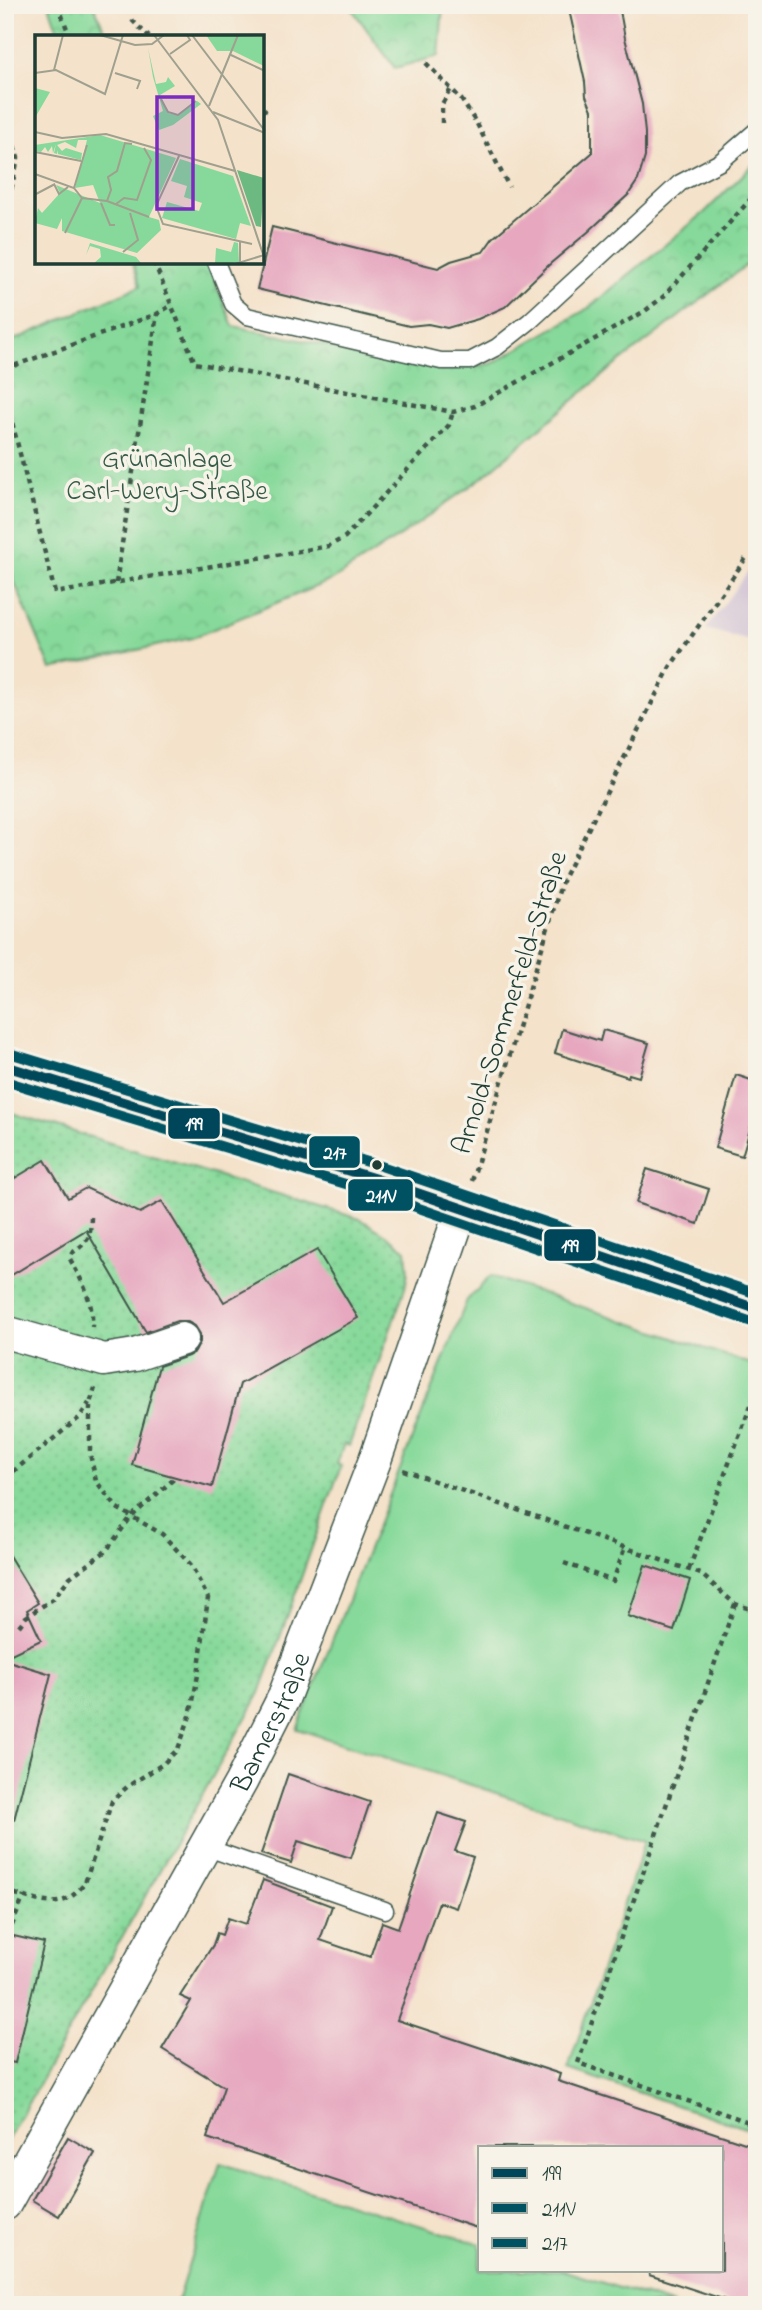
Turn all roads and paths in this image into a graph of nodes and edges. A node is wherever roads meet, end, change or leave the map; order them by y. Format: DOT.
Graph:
graph roads {
  1 [pos="58,5"];
  2 [pos="132,20"];
  3 [pos="69,35"];
  4 [pos="147,35"];
  5 [pos="426,63"];
  6 [pos="451,89"];
  7 [pos="269,108"];
  8 [pos="264,110"];
  9 [pos="5,117"];
  10 [pos="442,123"];
  11 [pos="757,130"];
  12 [pos="509,187"];
  13 [pos="5,219"];
  14 [pos="217,264"];
  15 [pos="170,306"];
  16 [pos="157,314"];
  17 [pos="5,369"];
  18 [pos="5,394"];
  19 [pos="453,412"];
  20 [pos="746,558"];
  21 [pos="116,583"];
  22 [pos="5,1066"];
  23 [pos="462,1208"];
  24 [pos="91,1217"];
  25 [pos="757,1309"];
  26 [pos="5,1332"];
  27 [pos="182,1339"];
  28 [pos="96,1358"];
  29 [pos="757,1389"];
  30 [pos="90,1403"];
  31 [pos="375,1460"];
  32 [pos="5,1478"];
  33 [pos="175,1478"];
  34 [pos="131,1517"];
  35 [pos="625,1547"];
  36 [pos="565,1563"];
  37 [pos="689,1569"];
  38 [pos="735,1604"];
  39 [pos="757,1611"];
  40 [pos="19,1626"];
  41 [pos="7,1634"];
  42 [pos="13,1638"];
  43 [pos="5,1806"];
  44 [pos="5,1838"];
  45 [pos="205,1847"];
  46 [pos="5,1891"];
  47 [pos="24,1896"];
  48 [pos="385,1910"];
  49 [pos="8,1935"];
  50 [pos="757,2125"];
  51 [pos="5,2204"];
  1 -- 3 [label="path"];
  2 -- 4 [label="path"];
  5 -- 6 [label="path"];
  6 -- 10 [label="path"];
  6 -- 12 [label="path"];
  7 -- 8 [label="path"];
  9 -- 13 [label="path"];
  11 -- 14 [label="lane"];
  15 -- 16 [label="path"];
  16 -- 17 [label="path"];
  16 -- 21 [label="path"];
  18 -- 21 [label="path"];
  19 -- 21 [label="path"];
  20 -- 23 [label="path, Arnold-Sommerfeld-Straße"];
  22 -- 23 [label="street"];
  23 -- 25 [label="street"];
  23 -- 31 [label="street, Bamerstraße"];
  24 -- 28 [label="path"];
  26 -- 28 [label="street"];
  27 -- 28 [label="street"];
  28 -- 30 [label="path"];
  29 -- 37 [label="path"];
  30 -- 32 [label="path"];
  30 -- 34 [label="path"];
  31 -- 35 [label="path"];
  31 -- 45 [label="street, Bamerstraße"];
  33 -- 34 [label="path"];
  34 -- 40 [label="path"];
  34 -- 47 [label="path"];
  35 -- 36 [label="path"];
  35 -- 37 [label="path"];
  37 -- 38 [label="path"];
  38 -- 39 [label="path"];
  38 -- 50 [label="path"];
  41 -- 42 [label="path"];
  43 -- 44 [label="path"];
  45 -- 48 [label="lane"];
  45 -- 51 [label="street, Bamerstraße"];
  46 -- 47 [label="path"];
  47 -- 49 [label="path"];
}
